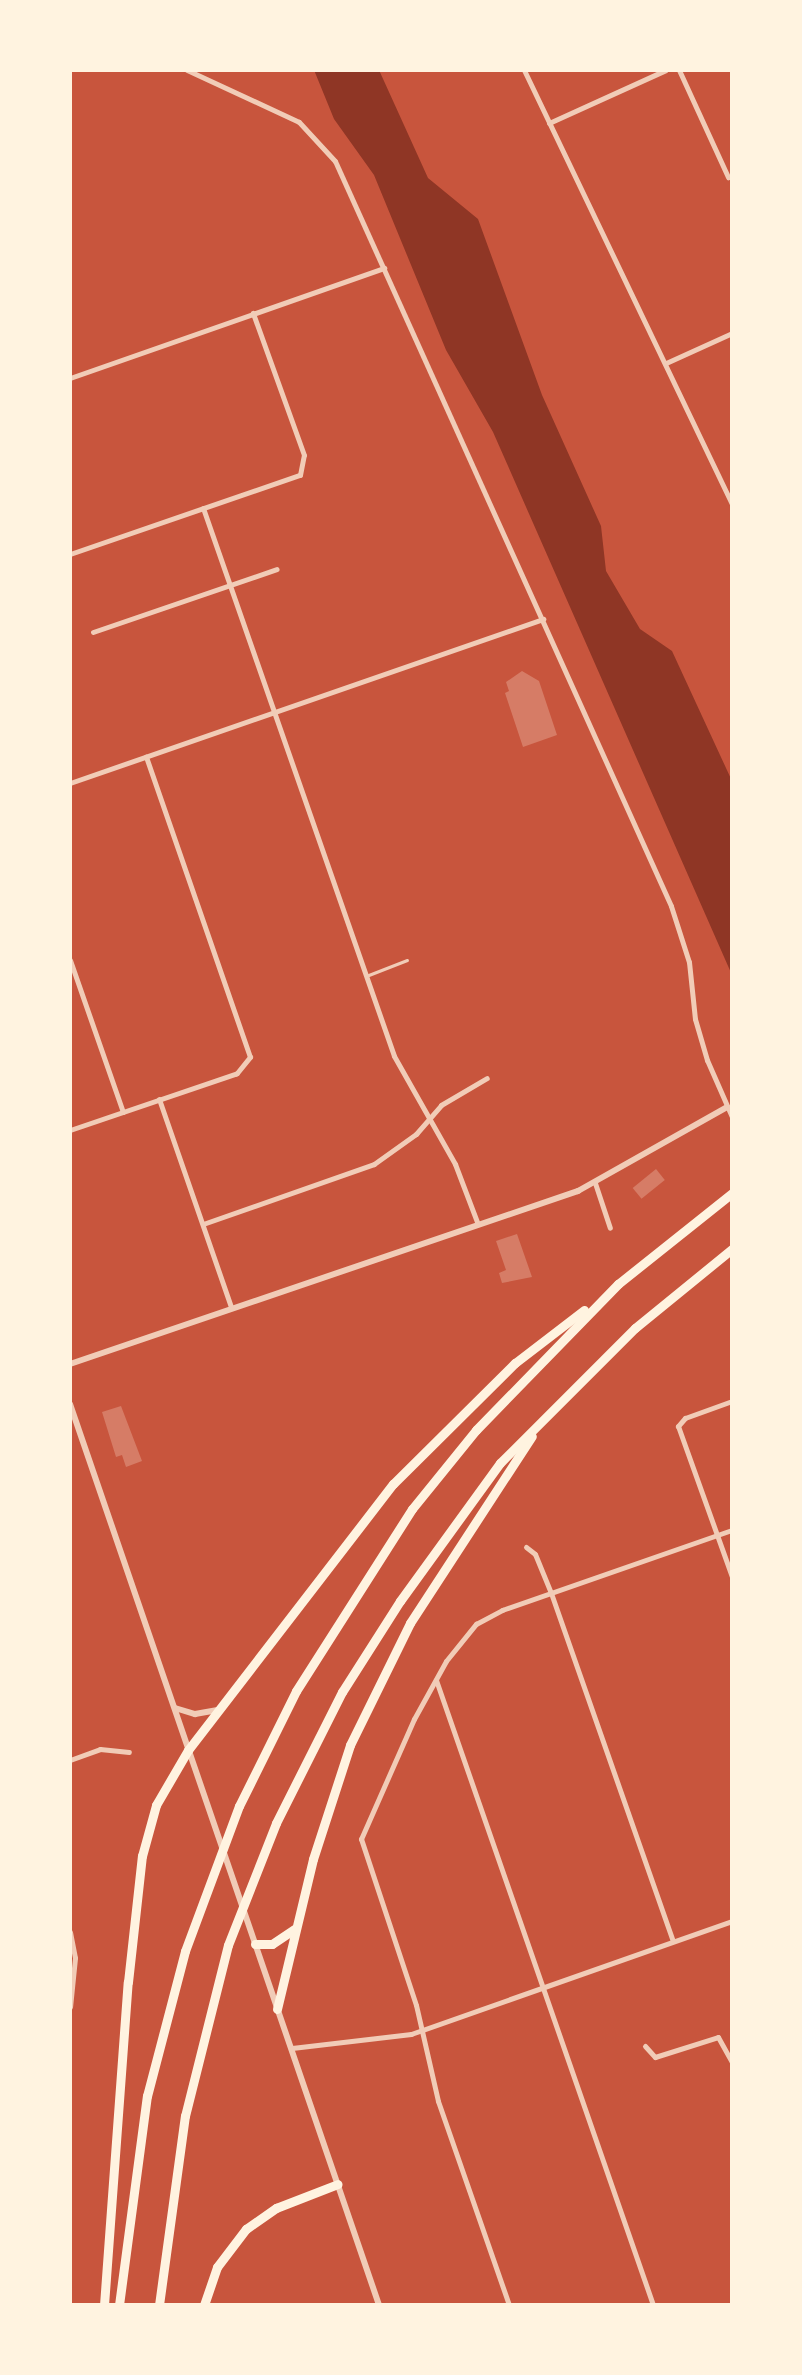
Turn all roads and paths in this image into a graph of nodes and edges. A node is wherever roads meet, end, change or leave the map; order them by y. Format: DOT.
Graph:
graph roads {
  1 [pos="187,70"];
  2 [pos="524,70"];
  3 [pos="666,70"];
  4 [pos="679,70"];
  5 [pos="549,123"];
  6 [pos="728,177"];
  7 [pos="384,268"];
  8 [pos="253,313"];
  9 [pos="732,333"];
  10 [pos="666,363"];
  11 [pos="70,378"];
  12 [pos="729,487"];
  13 [pos="732,504"];
  14 [pos="203,508"];
  15 [pos="70,554"];
  16 [pos="277,569"];
  17 [pos="231,584"];
  18 [pos="543,619"];
  19 [pos="93,632"];
  20 [pos="275,712"];
  21 [pos="146,757"];
  22 [pos="70,783"];
  23 [pos="70,960"];
  24 [pos="407,960"];
  25 [pos="366,976"];
  26 [pos="487,1078"];
  27 [pos="159,1099"];
  28 [pos="727,1107"];
  29 [pos="123,1112"];
  30 [pos="732,1117"];
  31 [pos="429,1119"];
  32 [pos="70,1130"];
  33 [pos="595,1183"];
  34 [pos="732,1193"];
  35 [pos="477,1222"];
  36 [pos="203,1224"];
  37 [pos="610,1228"];
  38 [pos="732,1249"];
  39 [pos="618,1284"];
  40 [pos="231,1307"];
  41 [pos="70,1364"];
  42 [pos="732,1401"];
  43 [pos="70,1404"];
  44 [pos="547,1413"];
  45 [pos="732,1530"];
  46 [pos="717,1535"];
  47 [pos="526,1547"];
  48 [pos="732,1577"];
  49 [pos="551,1593"];
  50 [pos="436,1680"];
  51 [pos="173,1707"];
  52 [pos="221,1708"];
  53 [pos="188,1750"];
  54 [pos="129,1752"];
  55 [pos="70,1760"];
  56 [pos="732,1921"];
  57 [pos="294,1929"];
  58 [pos="70,1932"];
  59 [pos="673,1941"];
  60 [pos="71,1944"];
  61 [pos="255,1944"];
  62 [pos="543,1986"];
  63 [pos="70,2007"];
  64 [pos="277,2009"];
  65 [pos="422,2029"];
  66 [pos="645,2046"];
  67 [pos="292,2048"];
  68 [pos="730,2051"];
  69 [pos="732,2062"];
  70 [pos="338,2184"];
  71 [pos="104,2305"];
  72 [pos="119,2305"];
  73 [pos="159,2305"];
  74 [pos="204,2305"];
  75 [pos="379,2305"];
  76 [pos="509,2305"];
  77 [pos="653,2305"];
  1 -- 7 [label="street"];
  2 -- 5 [label="street"];
  3 -- 5 [label="street"];
  4 -- 6 [label="street"];
  5 -- 10 [label="street"];
  7 -- 8 [label="street"];
  7 -- 18 [label="street"];
  8 -- 11 [label="street"];
  8 -- 14 [label="street"];
  9 -- 10 [label="street"];
  10 -- 12 [label="street"];
  12 -- 13 [label="street"];
  14 -- 15 [label="street"];
  14 -- 17 [label="street"];
  16 -- 17 [label="street"];
  17 -- 19 [label="street"];
  17 -- 20 [label="street"];
  18 -- 20 [label="street"];
  18 -- 28 [label="street"];
  20 -- 21 [label="street"];
  20 -- 25 [label="street"];
  21 -- 22 [label="street"];
  21 -- 27 [label="street"];
  23 -- 29 [label="street"];
  24 -- 25 [label="lane"];
  25 -- 31 [label="street"];
  26 -- 31 [label="street"];
  27 -- 29 [label="street"];
  27 -- 36 [label="street"];
  28 -- 30 [label="street"];
  28 -- 33 [label="street"];
  29 -- 32 [label="street"];
  31 -- 35 [label="street"];
  31 -- 36 [label="street"];
  33 -- 35 [label="street"];
  33 -- 37 [label="street"];
  34 -- 39 [label="highway"];
  35 -- 40 [label="street"];
  36 -- 40 [label="street"];
  38 -- 44 [label="highway"];
  39 -- 52 [label="highway"];
  39 -- 72 [label="highway"];
  40 -- 41 [label="street"];
  42 -- 46 [label="street"];
  43 -- 51 [label="street"];
  44 -- 57 [label="highway"];
  44 -- 73 [label="highway"];
  45 -- 46 [label="street"];
  46 -- 48 [label="street"];
  46 -- 49 [label="street"];
  47 -- 49 [label="street"];
  49 -- 50 [label="street"];
  49 -- 59 [label="street"];
  50 -- 62 [label="street"];
  50 -- 65 [label="street"];
  51 -- 52 [label="street"];
  51 -- 53 [label="street"];
  52 -- 53 [label="highway"];
  53 -- 61 [label="street"];
  53 -- 71 [label="highway"];
  54 -- 55 [label="street"];
  56 -- 59 [label="street"];
  57 -- 61 [label="highway"];
  57 -- 64 [label="highway"];
  58 -- 60 [label="street"];
  59 -- 62 [label="street"];
  60 -- 63 [label="street"];
  61 -- 64 [label="street"];
  62 -- 65 [label="street"];
  62 -- 77 [label="street"];
  64 -- 67 [label="street"];
  65 -- 67 [label="street"];
  65 -- 76 [label="street"];
  66 -- 68 [label="street"];
  67 -- 70 [label="street"];
  68 -- 69 [label="street"];
  70 -- 74 [label="highway"];
  70 -- 75 [label="street"];
}
